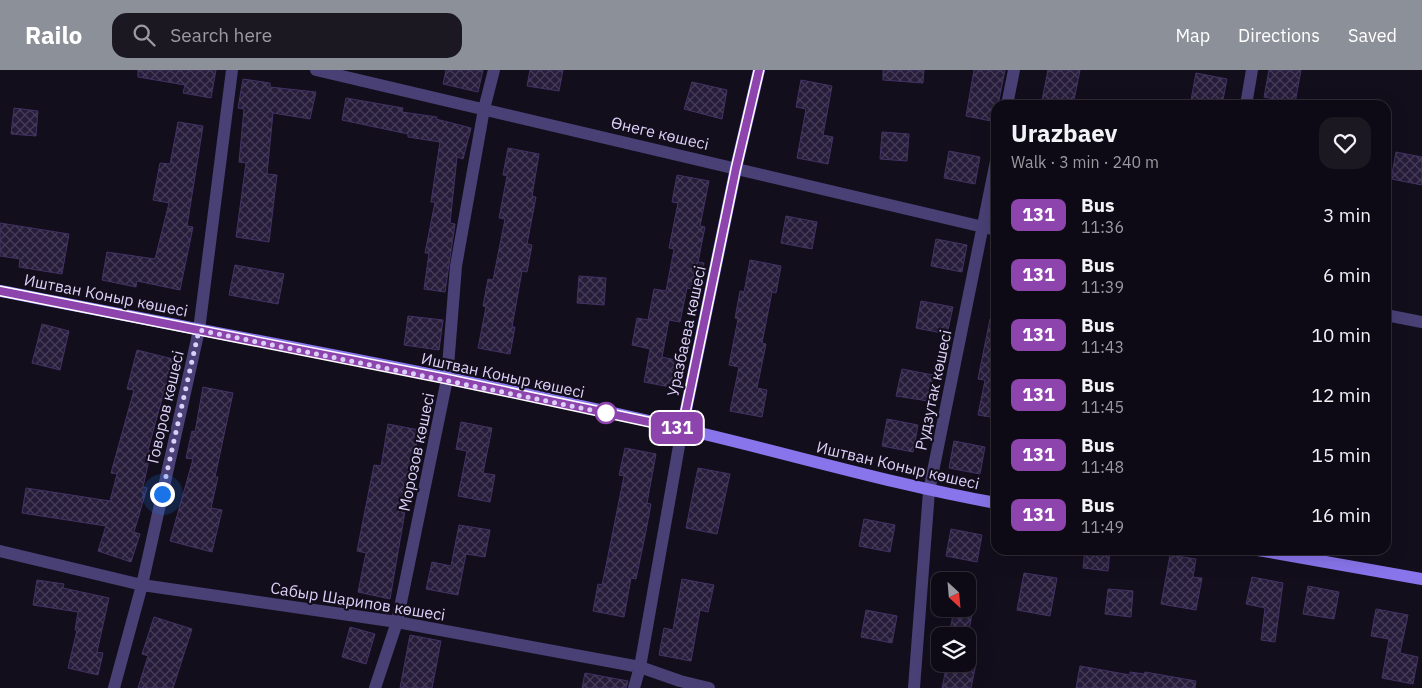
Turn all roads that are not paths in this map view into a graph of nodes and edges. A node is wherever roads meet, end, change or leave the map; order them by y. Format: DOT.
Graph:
graph roads {
  1 [pos="232,70"];
  2 [pos="316,70"];
  3 [pos="494,70"];
  4 [pos="759,70"];
  5 [pos="1014,70"];
  6 [pos="1252,70"];
  7 [pos="1008,100"];
  8 [pos="1247,100"];
  9 [pos="484,109"];
  10 [pos="736,168"];
  11 [pos="990,229"];
  12 [pos="0,291"];
  13 [pos="1391,316"];
  14 [pos="1422,322"];
  15 [pos="199,330"];
  16 [pos="447,379"];
  17 [pos="682,429"];
  18 [pos="929,491"];
  19 [pos="991,502"];
  20 [pos="0,551"];
  21 [pos="1286,555"];
  22 [pos="1422,579"];
  23 [pos="142,586"];
  24 [pos="398,622"];
  25 [pos="640,667"];
  26 [pos="114,688"];
  27 [pos="375,688"];
  28 [pos="634,688"];
  29 [pos="709,688"];
  30 [pos="914,688"];
  1 -- 15 [label="street, Говоров көшесі"];
  2 -- 9 [label="street, Өнеге көшесі"];
  3 -- 9 [label="street, Морозов көшесі"];
  4 -- 10 [label="street, Уразбаева көшесі"];
  5 -- 7 [label="street"];
  6 -- 8 [label="street"];
  9 -- 10 [label="street, Өнеге көшесі"];
  9 -- 16 [label="street, Морозов көшесі"];
  10 -- 11 [label="street, Өнеге көшесі"];
  10 -- 17 [label="street, Уразбаева көшесі"];
  11 -- 18 [label="street, Рудзутак көшесі"];
  12 -- 15 [label="street, Иштван Коныр көшесі"];
  13 -- 14 [label="street"];
  15 -- 16 [label="street, Иштван Коныр көшесі"];
  15 -- 23 [label="street, Говоров көшесі"];
  16 -- 17 [label="street, Иштван Коныр көшесі"];
  16 -- 24 [label="street, Морозов көшесі"];
  17 -- 18 [label="street, Иштван Коныр көшесі"];
  17 -- 25 [label="street, Уразбаева көшесі"];
  18 -- 19 [label="street, Иштван Коныр көшесі"];
  18 -- 30 [label="street, Рудзутак көшесі"];
  20 -- 23 [label="street, Сабыр Шарипов көшесі"];
  21 -- 22 [label="street"];
  23 -- 24 [label="street, Сабыр Шарипов көшесі"];
  23 -- 26 [label="street, Говоров көшесі"];
  24 -- 25 [label="street, Сабыр Шарипов көшесі"];
  24 -- 27 [label="street, Морозов көшесі"];
  25 -- 28 [label="street, Уразбаева көшесі"];
  25 -- 29 [label="street, Сабыр Шарипов көшесі"];
}
